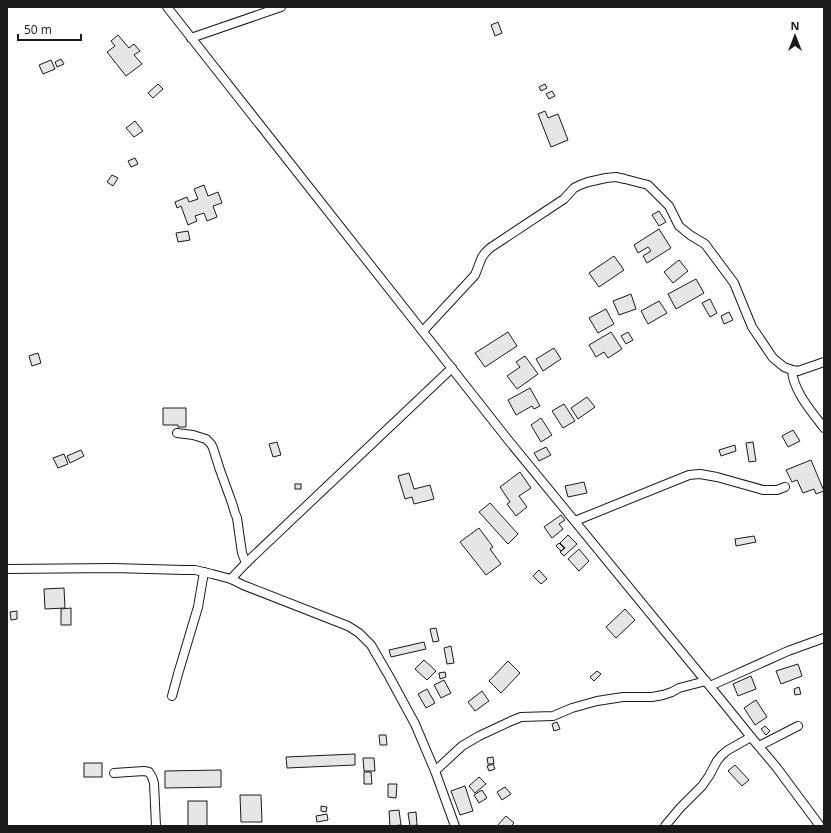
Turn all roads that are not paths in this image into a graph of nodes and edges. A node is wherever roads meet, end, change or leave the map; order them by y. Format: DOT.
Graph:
graph roads {
  1 [pos="167,7"];
  2 [pos="281,7"];
  3 [pos="192,38"];
  4 [pos="423,331"];
  5 [pos="824,362"];
  6 [pos="452,368"];
  7 [pos="792,370"];
  8 [pos="824,428"];
  9 [pos="177,433"];
  10 [pos="785,487"];
  11 [pos="574,521"];
  12 [pos="246,563"];
  13 [pos="7,569"];
  14 [pos="204,572"];
  15 [pos="231,579"];
  16 [pos="824,638"];
  17 [pos="708,683"];
  18 [pos="172,696"];
  19 [pos="798,726"];
  20 [pos="751,737"];
  21 [pos="759,746"];
  22 [pos="435,771"];
  23 [pos="114,773"];
  24 [pos="156,826"];
  25 [pos="455,826"];
  26 [pos="665,826"];
  27 [pos="820,826"];
  1 -- 3 [label="street"];
  2 -- 3 [label="street"];
  3 -- 4 [label="street"];
  4 -- 6 [label="street"];
  4 -- 7 [label="street"];
  5 -- 7 [label="street"];
  6 -- 11 [label="street"];
  6 -- 12 [label="street"];
  7 -- 8 [label="street"];
  9 -- 12 [label="street"];
  10 -- 11 [label="street"];
  11 -- 17 [label="street"];
  12 -- 15 [label="street"];
  13 -- 14 [label="street"];
  14 -- 15 [label="street"];
  14 -- 18 [label="street"];
  15 -- 22 [label="street"];
  16 -- 17 [label="street"];
  17 -- 20 [label="street"];
  17 -- 22 [label="street"];
  19 -- 21 [label="street"];
  20 -- 21 [label="street"];
  20 -- 26 [label="street"];
  21 -- 27 [label="street"];
  22 -- 25 [label="street"];
  23 -- 24 [label="street"];
}
